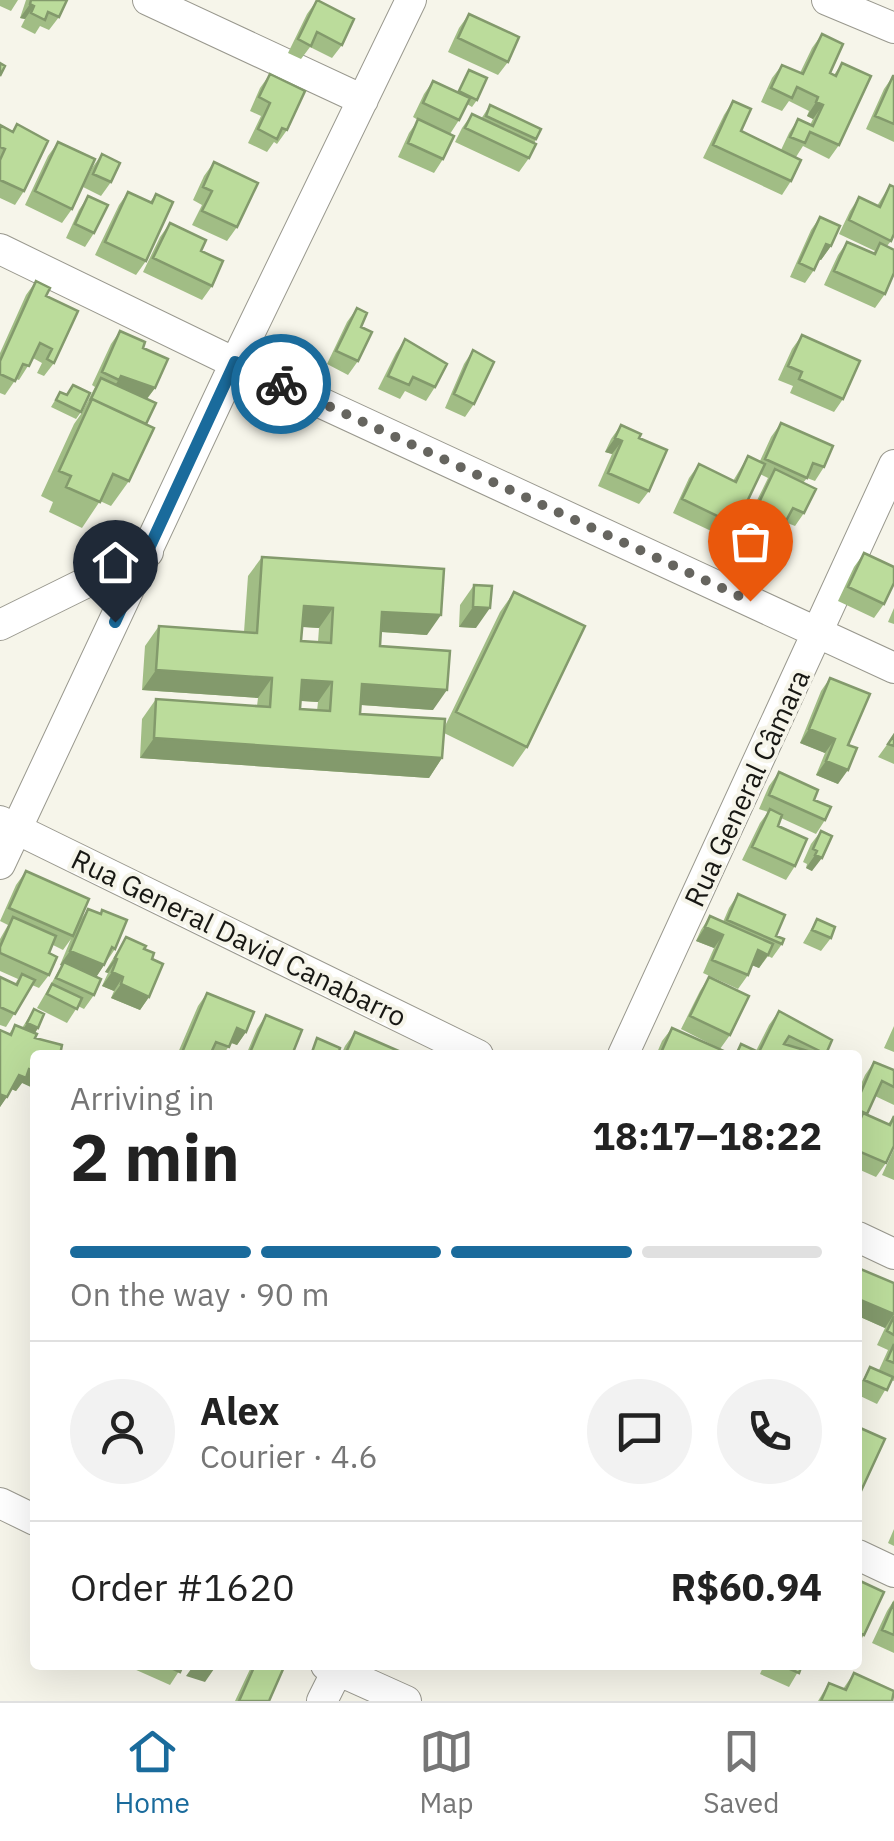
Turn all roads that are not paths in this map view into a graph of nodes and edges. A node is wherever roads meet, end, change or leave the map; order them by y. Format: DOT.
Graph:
graph roads {
  1 [pos="148,0"];
  2 [pos="412,0"];
  3 [pos="827,0"];
  4 [pos="894,28"];
  5 [pos="362,100"];
  6 [pos="0,249"];
  7 [pos="235,362"];
  8 [pos="894,465"];
  9 [pos="148,552"];
  10 [pos="0,625"];
  11 [pos="818,633"];
  12 [pos="894,668"];
  13 [pos="8,824"];
  14 [pos="0,864"];
  15 [pos="468,1050"];
  16 [pos="625,1050"];
  17 [pos="862,1239"];
  18 [pos="894,1254"];
  19 [pos="0,1503"];
  20 [pos="30,1518"];
  21 [pos="862,1557"];
  22 [pos="894,1572"];
  23 [pos="333,1670"];
  24 [pos="340,1670"];
  25 [pos="322,1701"];
  26 [pos="406,1701"];
  1 -- 5 [label="street"];
  2 -- 5 [label="street"];
  3 -- 4 [label="street"];
  5 -- 7 [label="street"];
  6 -- 7 [label="street"];
  7 -- 9 [label="street"];
  7 -- 11 [label="street"];
  8 -- 11 [label="street, Rua General Câmara"];
  9 -- 10 [label="street"];
  9 -- 13 [label="street"];
  11 -- 12 [label="street"];
  11 -- 16 [label="street, Rua General Câmara"];
  13 -- 14 [label="street"];
  13 -- 15 [label="street, Rua General David Canabarro"];
  17 -- 18 [label="street"];
  19 -- 20 [label="street"];
  21 -- 22 [label="street"];
  23 -- 25 [label="street"];
  24 -- 26 [label="street"];
}
